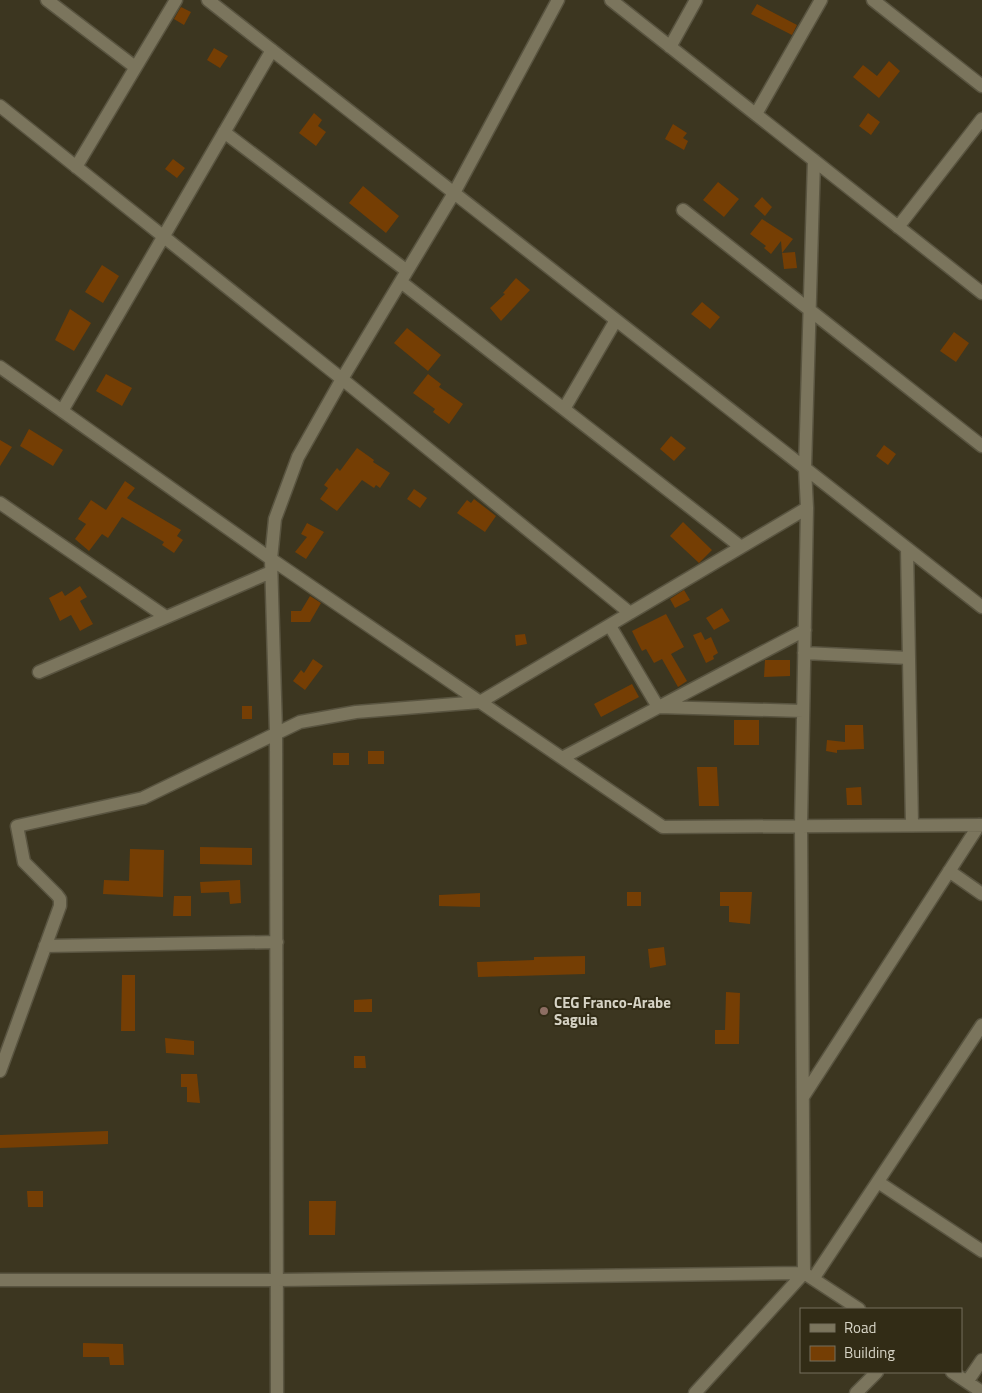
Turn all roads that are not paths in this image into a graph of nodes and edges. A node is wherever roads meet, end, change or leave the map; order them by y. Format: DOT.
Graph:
graph roads {
  1 [pos="47,0"];
  2 [pos="176,0"];
  3 [pos="208,0"];
  4 [pos="558,0"];
  5 [pos="611,0"];
  6 [pos="696,0"];
  7 [pos="821,0"];
  8 [pos="873,0"];
  9 [pos="670,46"];
  10 [pos="272,50"];
  11 [pos="135,67"];
  12 [pos="982,86"];
  13 [pos="0,106"];
  14 [pos="756,114"];
  15 [pos="982,119"];
  16 [pos="224,132"];
  17 [pos="814,160"];
  18 [pos="76,166"];
  19 [pos="454,193"];
  20 [pos="683,210"];
  21 [pos="898,226"];
  22 [pos="164,236"];
  23 [pos="408,271"];
  24 [pos="401,282"];
  25 [pos="982,293"];
  26 [pos="810,310"];
  27 [pos="616,320"];
  28 [pos="0,367"];
  29 [pos="342,379"];
  30 [pos="564,409"];
  31 [pos="62,411"];
  32 [pos="982,446"];
  33 [pos="805,468"];
  34 [pos="0,503"];
  35 [pos="807,508"];
  36 [pos="741,547"];
  37 [pos="907,548"];
  38 [pos="270,559"];
  39 [pos="271,572"];
  40 [pos="982,607"];
  41 [pos="630,613"];
  42 [pos="166,617"];
  43 [pos="610,626"];
  44 [pos="805,630"];
  45 [pos="804,653"];
  46 [pos="909,658"];
  47 [pos="39,672"];
  48 [pos="480,702"];
  49 [pos="658,707"];
  50 [pos="803,711"];
  51 [pos="276,732"];
  52 [pos="562,758"];
  53 [pos="912,825"];
  54 [pos="981,825"];
  55 [pos="801,826"];
  56 [pos="949,871"];
  57 [pos="982,894"];
  58 [pos="277,942"];
  59 [pos="45,946"];
  60 [pos="982,1025"];
  61 [pos="0,1071"];
  62 [pos="803,1097"];
  63 [pos="878,1182"];
  64 [pos="982,1251"];
  65 [pos="809,1276"];
  66 [pos="0,1280"];
  67 [pos="279,1280"];
  68 [pos="857,1308"];
  69 [pos="982,1360"];
  70 [pos="876,1373"];
  71 [pos="954,1373"];
  72 [pos="967,1382"];
  73 [pos="982,1392"];
  74 [pos="277,1393"];
  75 [pos="695,1393"];
  76 [pos="856,1393"];
  1 -- 11 [label="street"];
  2 -- 11 [label="street"];
  3 -- 10 [label="street"];
  4 -- 19 [label="street"];
  5 -- 9 [label="street"];
  6 -- 9 [label="street"];
  7 -- 14 [label="street"];
  8 -- 12 [label="street"];
  9 -- 14 [label="street"];
  10 -- 16 [label="street"];
  10 -- 19 [label="street"];
  11 -- 18 [label="street"];
  13 -- 18 [label="street"];
  14 -- 17 [label="street"];
  15 -- 21 [label="street"];
  16 -- 22 [label="street"];
  16 -- 23 [label="street"];
  17 -- 21 [label="street"];
  17 -- 26 [label="street"];
  18 -- 22 [label="street"];
  19 -- 23 [label="street"];
  19 -- 27 [label="street"];
  20 -- 26 [label="street"];
  21 -- 25 [label="street"];
  22 -- 29 [label="street"];
  22 -- 31 [label="street"];
  23 -- 24 [label="street"];
  24 -- 29 [label="street"];
  24 -- 30 [label="street"];
  26 -- 32 [label="street"];
  26 -- 33 [label="street"];
  27 -- 30 [label="street"];
  27 -- 33 [label="street"];
  28 -- 31 [label="street"];
  29 -- 38 [label="street"];
  29 -- 41 [label="street"];
  30 -- 36 [label="street"];
  31 -- 38 [label="street"];
  33 -- 35 [label="street"];
  33 -- 37 [label="street"];
  34 -- 42 [label="street"];
  35 -- 36 [label="street"];
  35 -- 44 [label="street"];
  36 -- 41 [label="street"];
  37 -- 40 [label="street"];
  37 -- 46 [label="street"];
  38 -- 39 [label="street"];
  38 -- 48 [label="street"];
  39 -- 42 [label="street"];
  39 -- 51 [label="street"];
  41 -- 43 [label="street"];
  42 -- 47 [label="street"];
  43 -- 48 [label="street"];
  43 -- 49 [label="street"];
  44 -- 45 [label="street"];
  44 -- 49 [label="street"];
  45 -- 46 [label="street"];
  45 -- 50 [label="street"];
  46 -- 53 [label="street"];
  48 -- 51 [label="street"];
  48 -- 52 [label="street"];
  49 -- 50 [label="street"];
  49 -- 52 [label="street"];
  50 -- 55 [label="street"];
  51 -- 58 [label="street"];
  51 -- 59 [label="street"];
  52 -- 55 [label="street"];
  53 -- 54 [label="street"];
  53 -- 55 [label="street"];
  54 -- 56 [label="street"];
  55 -- 62 [label="street"];
  56 -- 57 [label="street"];
  56 -- 62 [label="street"];
  58 -- 59 [label="street"];
  58 -- 67 [label="street"];
  59 -- 61 [label="street"];
  60 -- 63 [label="street"];
  62 -- 65 [label="street"];
  63 -- 64 [label="street"];
  63 -- 65 [label="street"];
  65 -- 67 [label="street"];
  65 -- 68 [label="street"];
  65 -- 75 [label="street"];
  66 -- 67 [label="street"];
  67 -- 74 [label="street"];
  69 -- 72 [label="street"];
  70 -- 76 [label="street"];
  71 -- 72 [label="street"];
  72 -- 73 [label="street"];
}
